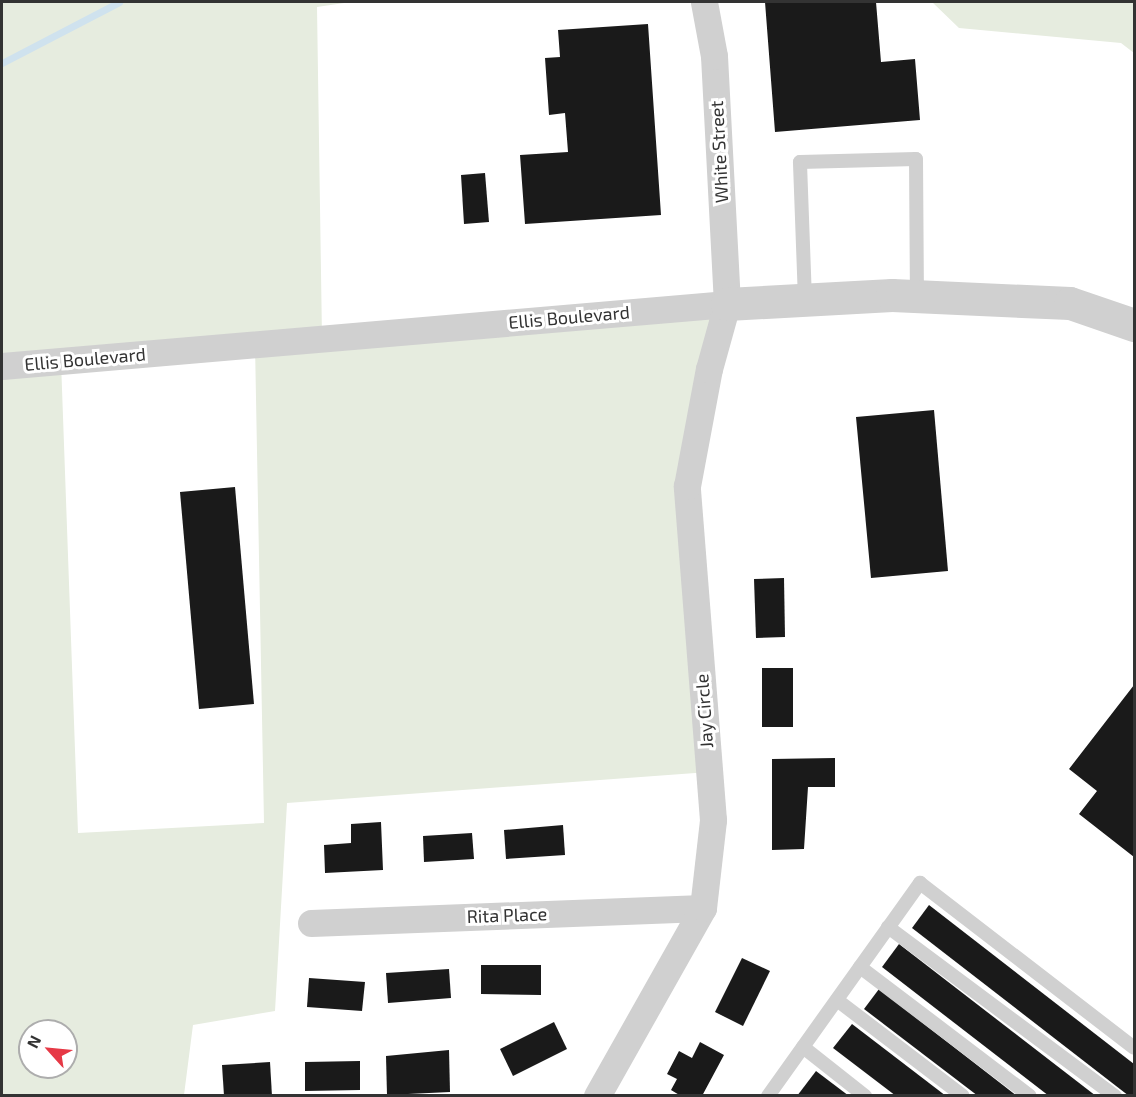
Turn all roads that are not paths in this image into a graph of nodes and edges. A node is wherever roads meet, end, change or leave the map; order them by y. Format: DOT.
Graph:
graph roads {
  1 [pos="704,2"];
  2 [pos="917,297"];
  3 [pos="805,300"];
  4 [pos="727,303"];
  5 [pos="1134,325"];
  6 [pos="2,366"];
  7 [pos="703,908"];
  8 [pos="312,923"];
  9 [pos="888,927"];
  10 [pos="860,966"];
  11 [pos="837,1000"];
  12 [pos="803,1047"];
  13 [pos="1134,1048"];
  14 [pos="597,1095"];
  15 [pos="768,1095"];
  16 [pos="865,1095"];
  17 [pos="963,1095"];
  18 [pos="1030,1095"];
  19 [pos="1115,1095"];
  1 -- 4 [label="street, White Street"];
  2 -- 3 [label="street, Ellis Boulevard"];
  2 -- 3 [label="lane"];
  2 -- 5 [label="street, Ellis Boulevard"];
  3 -- 4 [label="street, Ellis Boulevard"];
  4 -- 6 [label="street, Ellis Boulevard"];
  4 -- 7 [label="street, Jay Circle"];
  7 -- 8 [label="street, Rita Place"];
  7 -- 14 [label="street, Jay Circle"];
  9 -- 10 [label="lane"];
  9 -- 13 [label="lane"];
  9 -- 19 [label="lane"];
  10 -- 11 [label="lane"];
  10 -- 18 [label="lane"];
  11 -- 12 [label="lane"];
  11 -- 17 [label="lane"];
  12 -- 15 [label="lane"];
  12 -- 16 [label="lane"];
}
